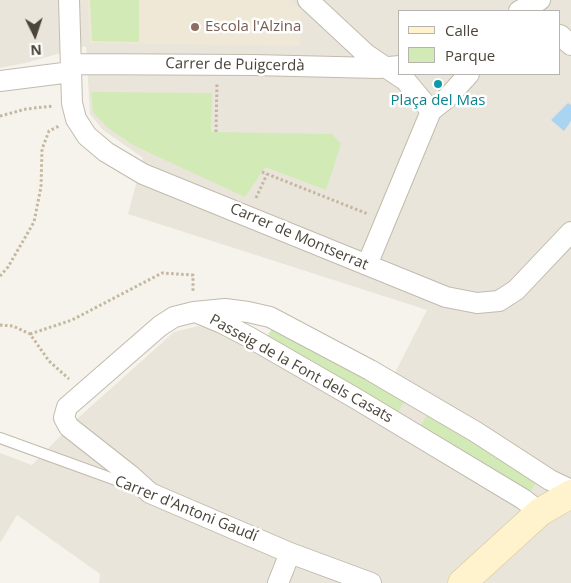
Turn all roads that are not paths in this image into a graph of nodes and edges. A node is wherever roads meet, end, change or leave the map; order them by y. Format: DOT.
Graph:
graph roads {
  1 [pos="69,0"];
  2 [pos="308,0"];
  3 [pos="561,36"];
  4 [pos="571,45"];
  5 [pos="394,67"];
  6 [pos="71,68"];
  7 [pos="401,75"];
  8 [pos="468,75"];
  9 [pos="0,81"];
  10 [pos="431,111"];
  11 [pos="571,232"];
  12 [pos="367,265"];
  13 [pos="194,312"];
  14 [pos="270,317"];
  15 [pos="249,337"];
  16 [pos="423,401"];
  17 [pos="406,429"];
  18 [pos="0,438"];
  19 [pos="150,493"];
  20 [pos="565,500"];
  21 [pos="290,553"];
  22 [pos="278,583"];
  23 [pos="371,583"];
  24 [pos="462,583"];
  1 -- 6 [label="street"];
  2 -- 5 [label="street"];
  3 -- 4 [label="street"];
  5 -- 6 [label="street, Carrer de Puigcerdà"];
  6 -- 9 [label="street, Carrer de Puigcerdà"];
  6 -- 12 [label="street, Carrer de Montserrat"];
  7 -- 10 [label="street"];
  8 -- 10 [label="street"];
  10 -- 12 [label="street"];
  11 -- 12 [label="street, Carrer de Montserrat"];
  13 -- 14 [label="street, Passeig de la Font dels Casats"];
  13 -- 15 [label="street, Passeig de la Font dels Casats"];
  13 -- 19 [label="street, Passeig de la Font dels Casats"];
  14 -- 15 [label="street"];
  14 -- 16 [label="street, Passeig de la Font dels Casats"];
  15 -- 17 [label="street, Passeig de la Font dels Casats"];
  16 -- 17 [label="street, Passeig de la Font dels Casats"];
  16 -- 20 [label="street, Passeig de la Font dels Casats"];
  17 -- 20 [label="street, Passeig de la Font dels Casats"];
  18 -- 19 [label="lane, Carrer d'Antoni Gaudí"];
  19 -- 21 [label="street, Carrer d'Antoni Gaudí"];
  20 -- 24 [label="main road"];
  21 -- 22 [label="street"];
  21 -- 23 [label="street, Carrer d'Antoni Gaudí"];
}
